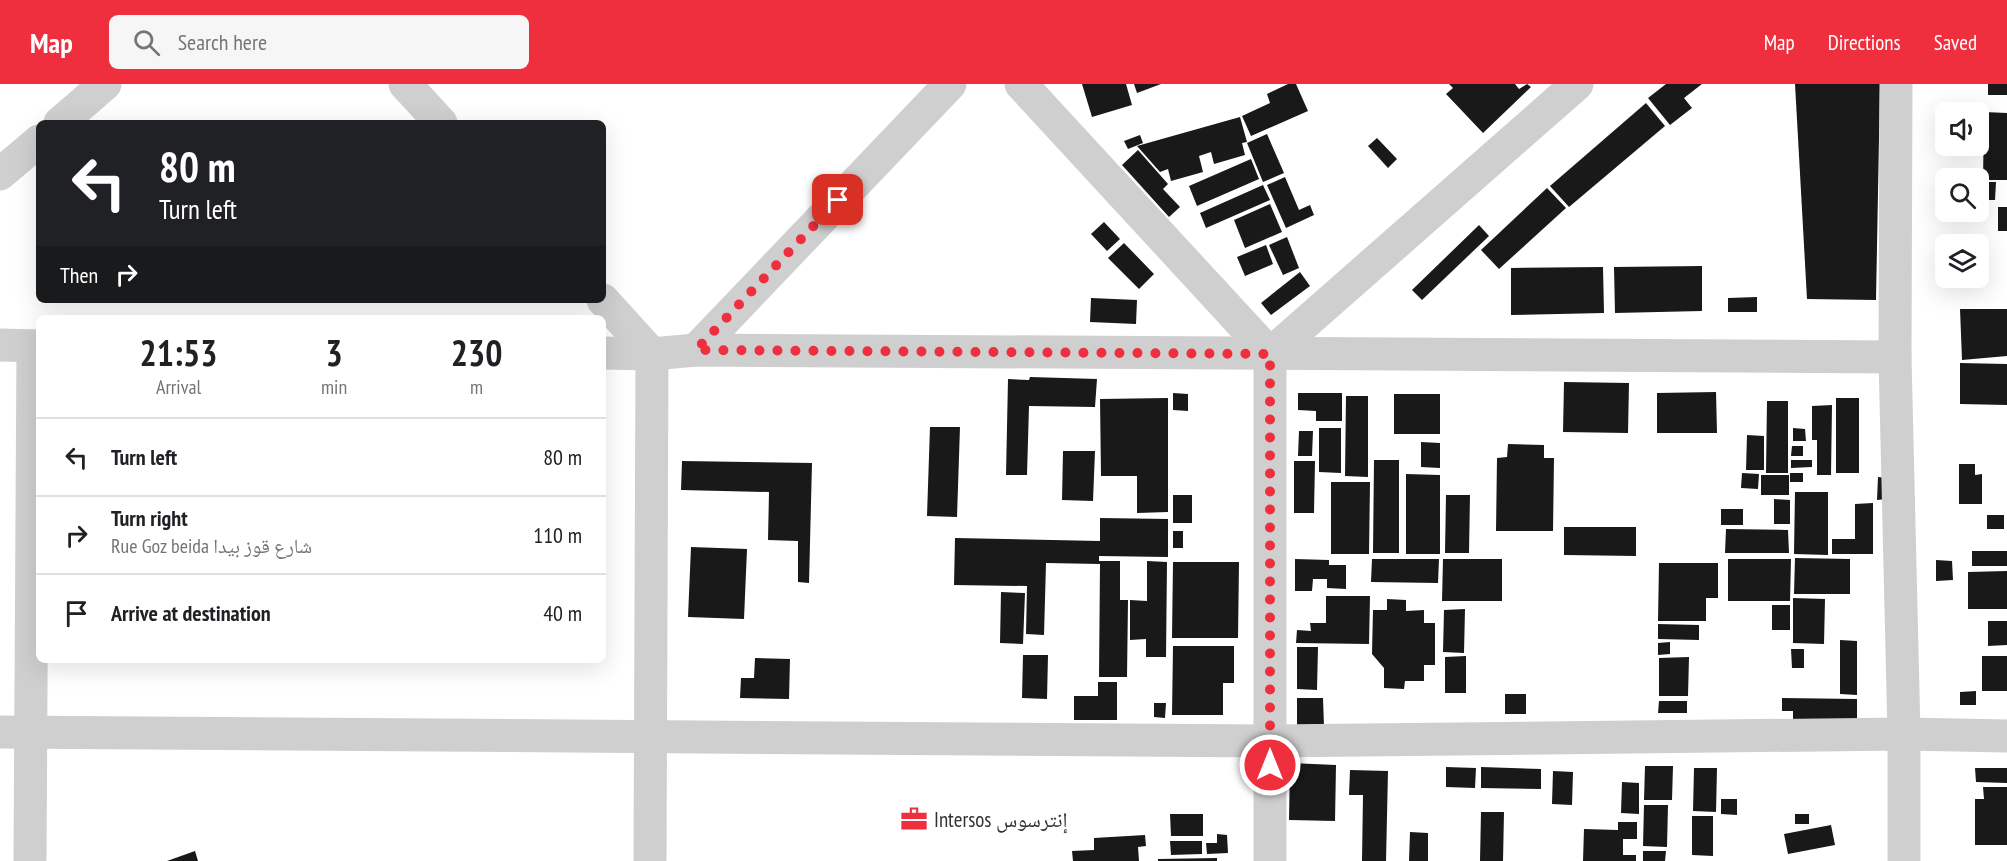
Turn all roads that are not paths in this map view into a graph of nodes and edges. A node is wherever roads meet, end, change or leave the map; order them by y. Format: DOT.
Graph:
graph roads {
  1 [pos="105,84"];
  2 [pos="405,84"];
  3 [pos="950,84"];
  4 [pos="1021,84"];
  5 [pos="1577,84"];
  6 [pos="1896,84"];
  7 [pos="63,120"];
  8 [pos="438,120"];
  9 [pos="36,144"];
  10 [pos="0,174"];
  11 [pos="606,303"];
  12 [pos="0,345"];
  13 [pos="36,346"];
  14 [pos="696,350"];
  15 [pos="606,353"];
  16 [pos="652,354"];
  17 [pos="1270,354"];
  18 [pos="1895,357"];
  19 [pos="15,732"];
  20 [pos="1905,734"];
  21 [pos="2007,736"];
  22 [pos="652,737"];
  23 [pos="1270,741"];
  24 [pos="30,861"];
  25 [pos="650,861"];
  26 [pos="1270,861"];
  27 [pos="1904,861"];
  1 -- 7 [label="street"];
  2 -- 8 [label="street"];
  3 -- 14 [label="street"];
  4 -- 17 [label="street"];
  5 -- 17 [label="street"];
  6 -- 18 [label="street"];
  9 -- 10 [label="street"];
  11 -- 16 [label="street"];
  12 -- 13 [label="street"];
  13 -- 19 [label="street"];
  14 -- 16 [label="street"];
  14 -- 17 [label="street"];
  15 -- 16 [label="street"];
  16 -- 22 [label="street"];
  17 -- 18 [label="street"];
  17 -- 23 [label="street"];
  18 -- 20 [label="street"];
  19 -- 22 [label="street"];
  19 -- 24 [label="street"];
  20 -- 21 [label="street"];
  20 -- 23 [label="street"];
  20 -- 27 [label="street"];
  22 -- 23 [label="street"];
  22 -- 25 [label="street"];
  23 -- 26 [label="street"];
}
